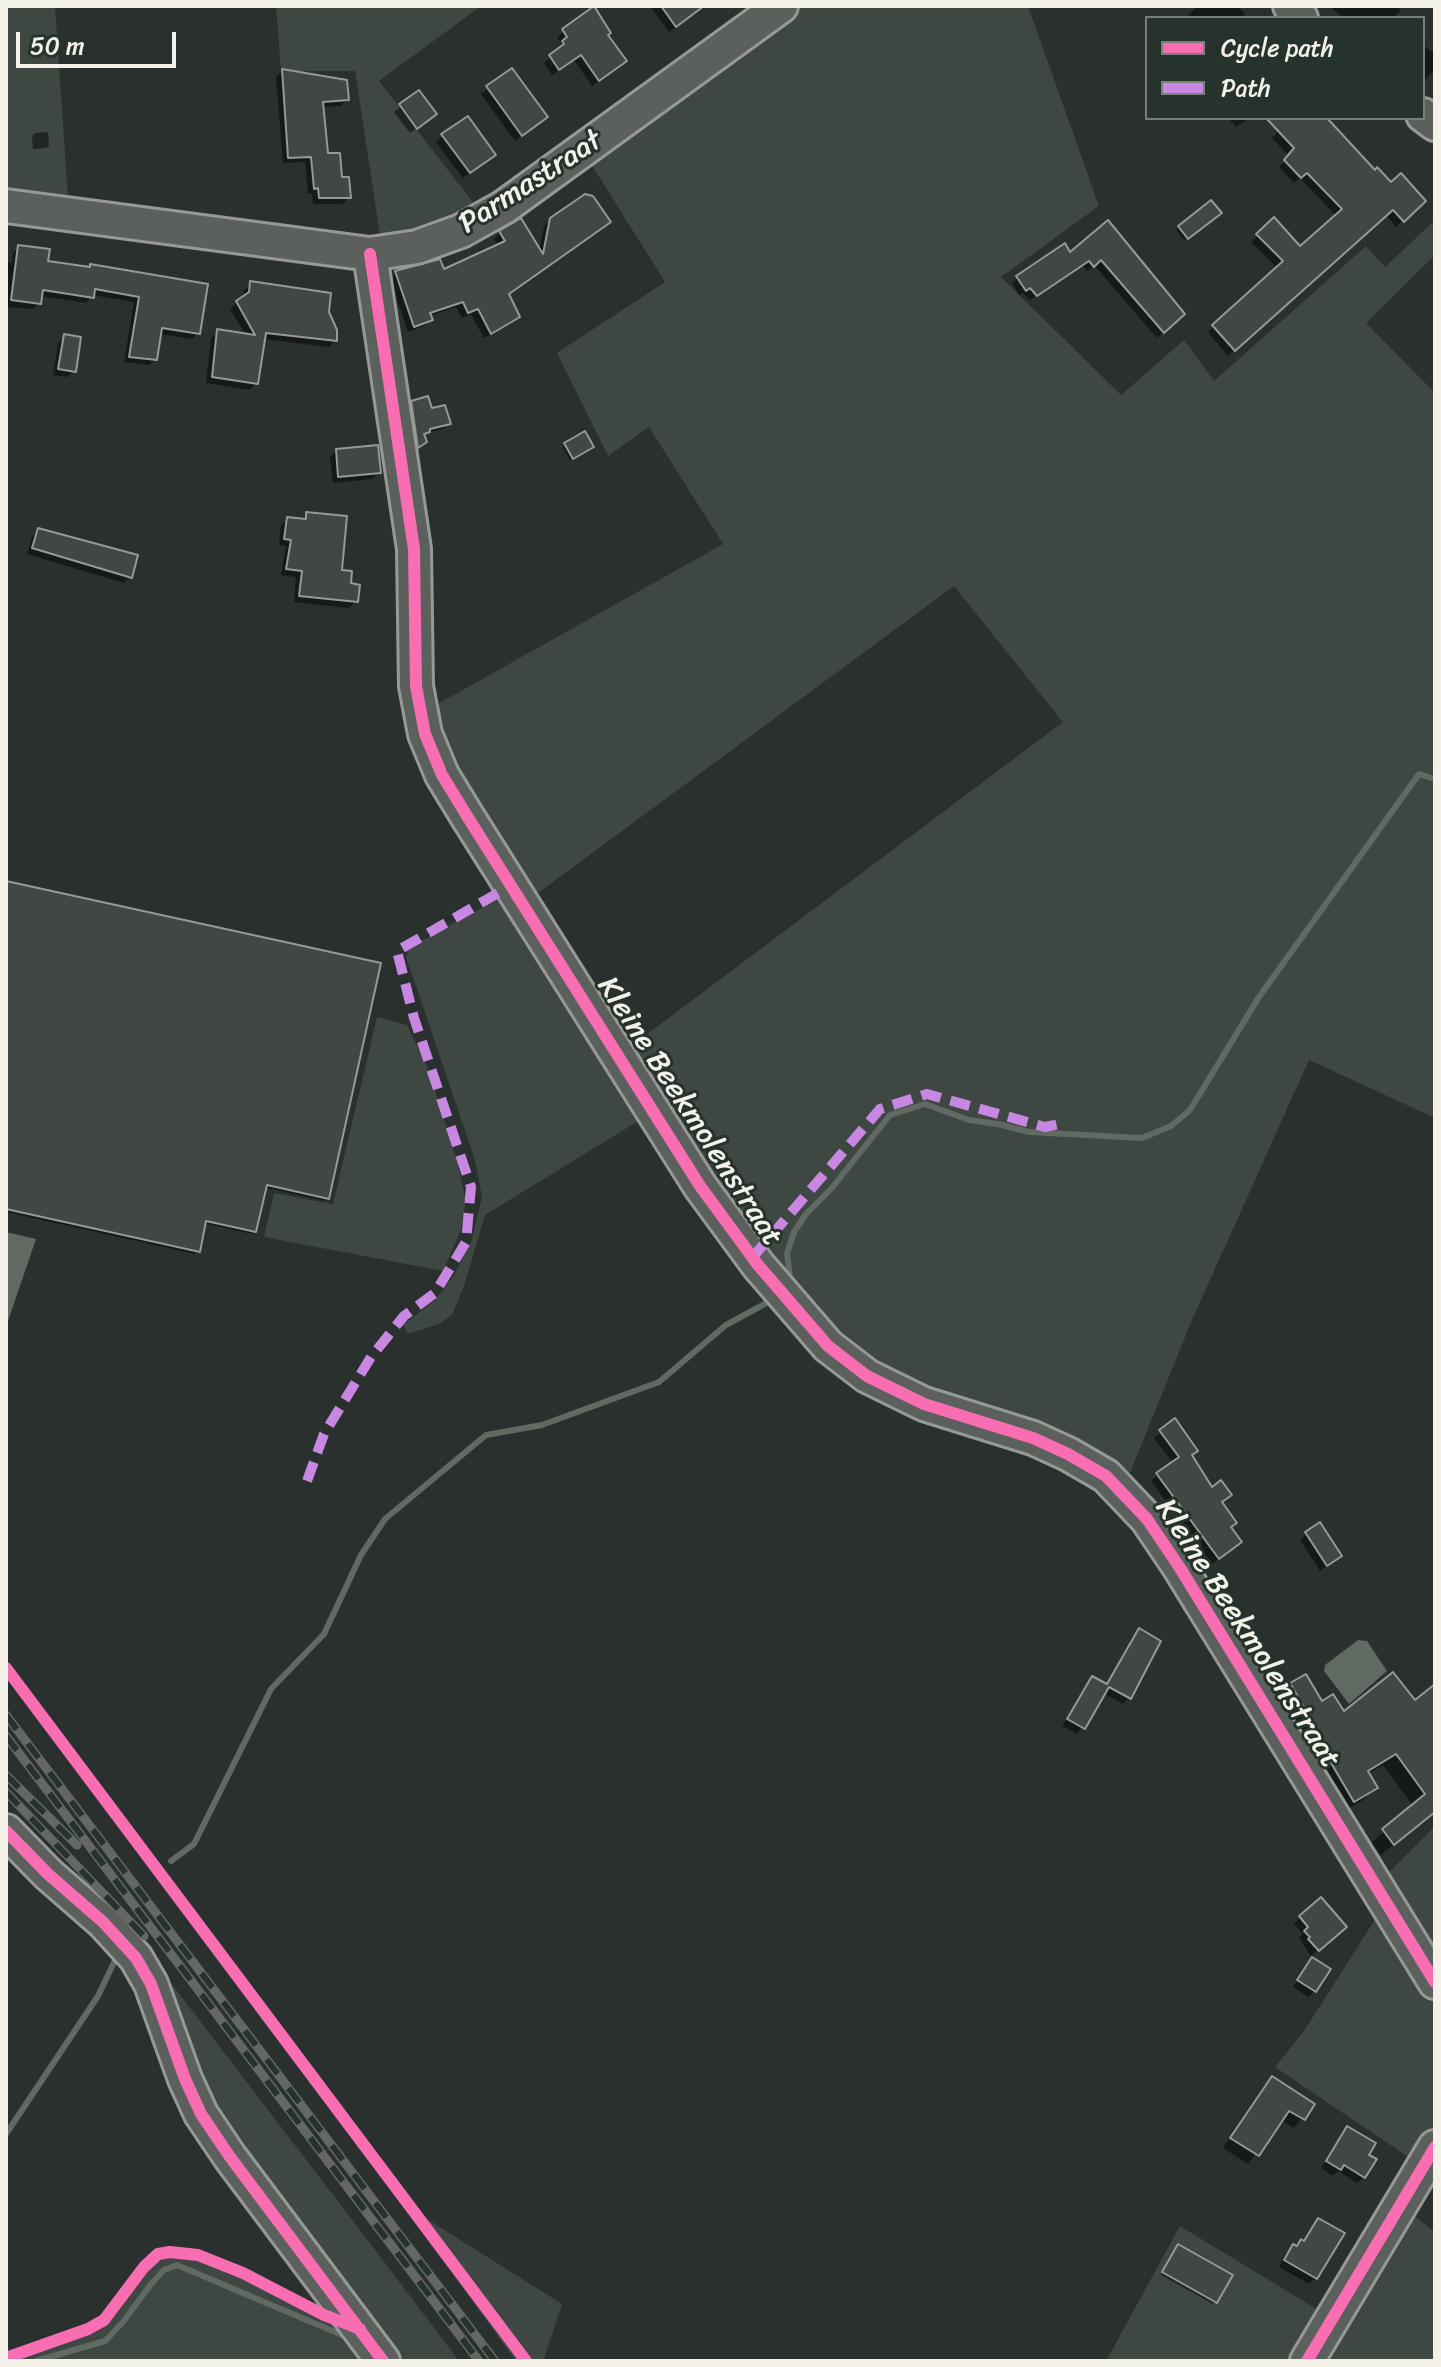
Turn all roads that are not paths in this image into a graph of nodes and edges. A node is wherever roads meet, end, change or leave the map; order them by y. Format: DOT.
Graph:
graph roads {
  1 [pos="781,6"];
  2 [pos="6,206"];
  3 [pos="370,254"];
  4 [pos="6,1831"];
  5 [pos="1435,1982"];
  6 [pos="1435,2147"];
  7 [pos="383,2361"];
  8 [pos="1307,2361"];
  1 -- 3 [label="street, Parmastraat"];
  2 -- 3 [label="street, Parmastraat"];
  3 -- 5 [label="street, Kleine Beekmolenstraat"];
  4 -- 7 [label="street"];
  6 -- 8 [label="street"];
}
